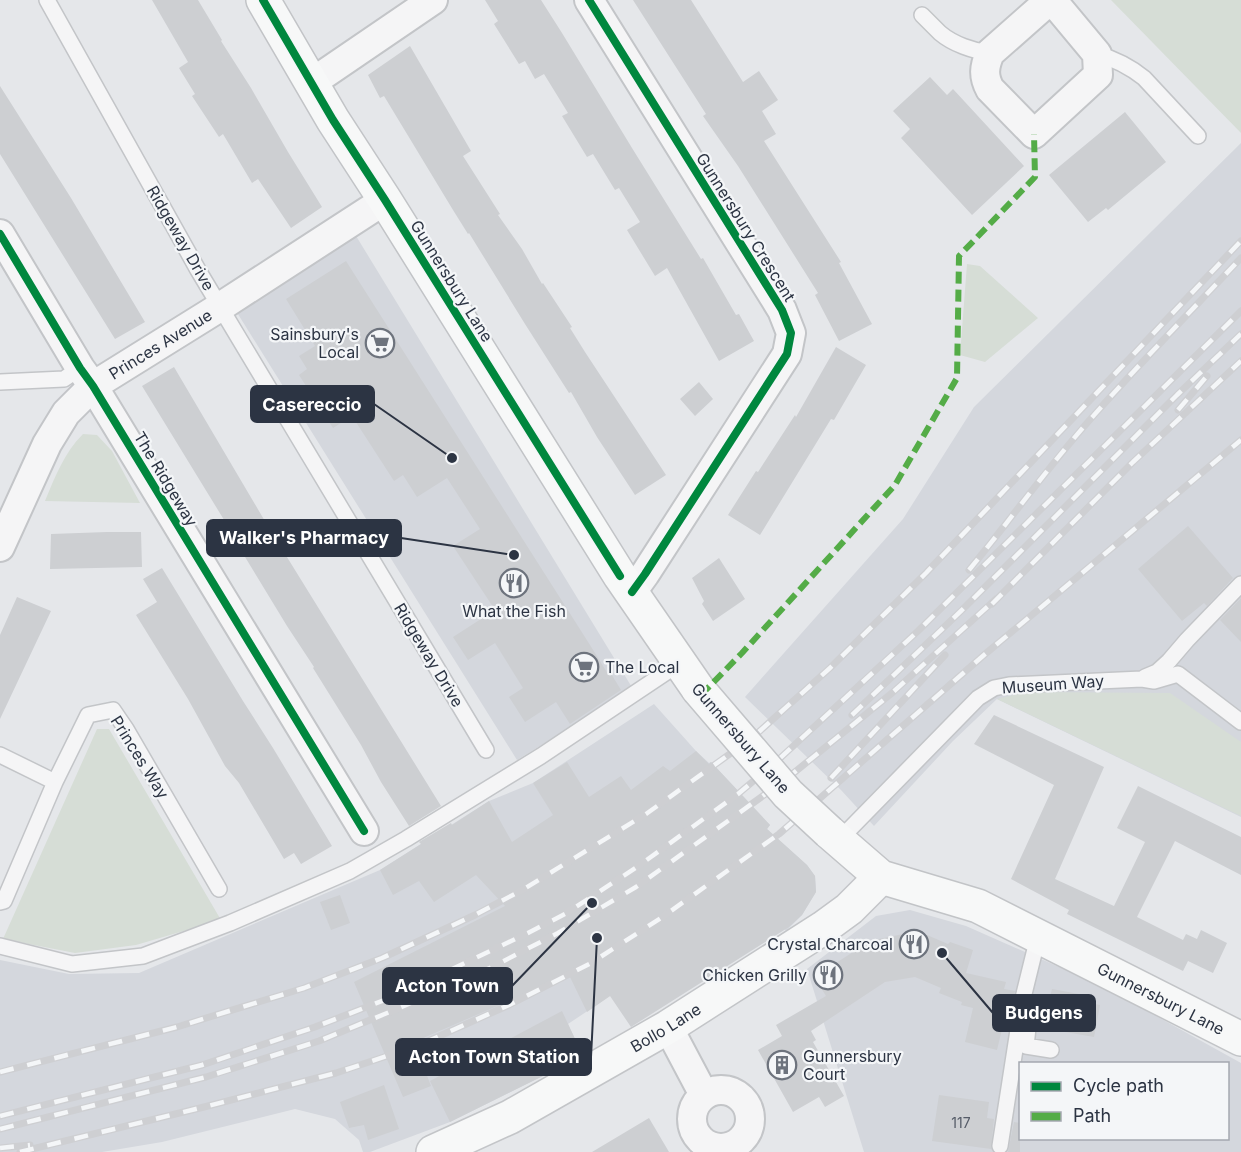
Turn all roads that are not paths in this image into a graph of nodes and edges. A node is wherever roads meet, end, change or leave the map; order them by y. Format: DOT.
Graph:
graph roads {
  1 [pos="47,0"];
  2 [pos="263,0"];
  3 [pos="433,0"];
  4 [pos="589,0"];
  5 [pos="1051,0"];
  6 [pos="922,15"];
  7 [pos="990,53"];
  8 [pos="1097,54"];
  9 [pos="310,80"];
  10 [pos="1198,136"];
  11 [pos="385,200"];
  12 [pos="0,234"];
  13 [pos="220,307"];
  14 [pos="86,377"];
  15 [pos="0,382"];
  16 [pos="0,548"];
  17 [pos="1241,584"];
  18 [pos="632,592"];
  19 [pos="689,676"];
  20 [pos="1142,679"];
  21 [pos="1241,722"];
  22 [pos="486,750"];
  23 [pos="0,755"];
  24 [pos="55,783"];
  25 [pos="364,831"];
  26 [pos="833,836"];
  27 [pos="881,877"];
  28 [pos="219,889"];
  29 [pos="0,902"];
  30 [pos="1042,939"];
  31 [pos="0,946"];
  32 [pos="1034,994"];
  33 [pos="1029,1025"];
  34 [pos="668,1027"];
  35 [pos="1241,1039"];
  36 [pos="1052,1050"];
  37 [pos="704,1095"];
  38 [pos="1000,1146"];
  39 [pos="433,1152"];
  1 -- 13 [label="lane, Ridgeway Drive"];
  2 -- 9 [label="main road, Gunnersbury Lane"];
  3 -- 9 [label="street"];
  4 -- 18 [label="street, Gunnersbury Crescent"];
  5 -- 7 [label="street"];
  5 -- 8 [label="street"];
  6 -- 7 [label="lane"];
  7 -- 8 [label="street"];
  8 -- 10 [label="lane"];
  9 -- 11 [label="main road, Gunnersbury Lane"];
  11 -- 13 [label="street, Princes Avenue"];
  11 -- 18 [label="main road, Gunnersbury Lane"];
  12 -- 14 [label="street, The Ridgeway"];
  13 -- 14 [label="street, Princes Avenue"];
  13 -- 22 [label="lane, Ridgeway Drive"];
  14 -- 15 [label="lane"];
  14 -- 16 [label="street, Princes Avenue"];
  14 -- 25 [label="street, The Ridgeway"];
  17 -- 20 [label="lane"];
  18 -- 19 [label="main road, Gunnersbury Lane"];
  19 -- 26 [label="main road, Gunnersbury Lane, bridge"];
  19 -- 31 [label="lane"];
  20 -- 21 [label="lane, Museum Way"];
  20 -- 26 [label="lane, Museum Way"];
  23 -- 24 [label="lane"];
  24 -- 28 [label="lane, Princes Way"];
  24 -- 29 [label="lane, Princes Way"];
  26 -- 27 [label="main road, Gunnersbury Lane"];
  27 -- 30 [label="main road, Gunnersbury Lane"];
  27 -- 34 [label="main road, Bollo Lane"];
  30 -- 32 [label="lane"];
  30 -- 35 [label="main road, Gunnersbury Lane"];
  30 -- 38 [label="lane"];
  33 -- 36 [label="lane"];
  34 -- 37 [label="street"];
  34 -- 39 [label="main road, Bollo Lane"];
}
